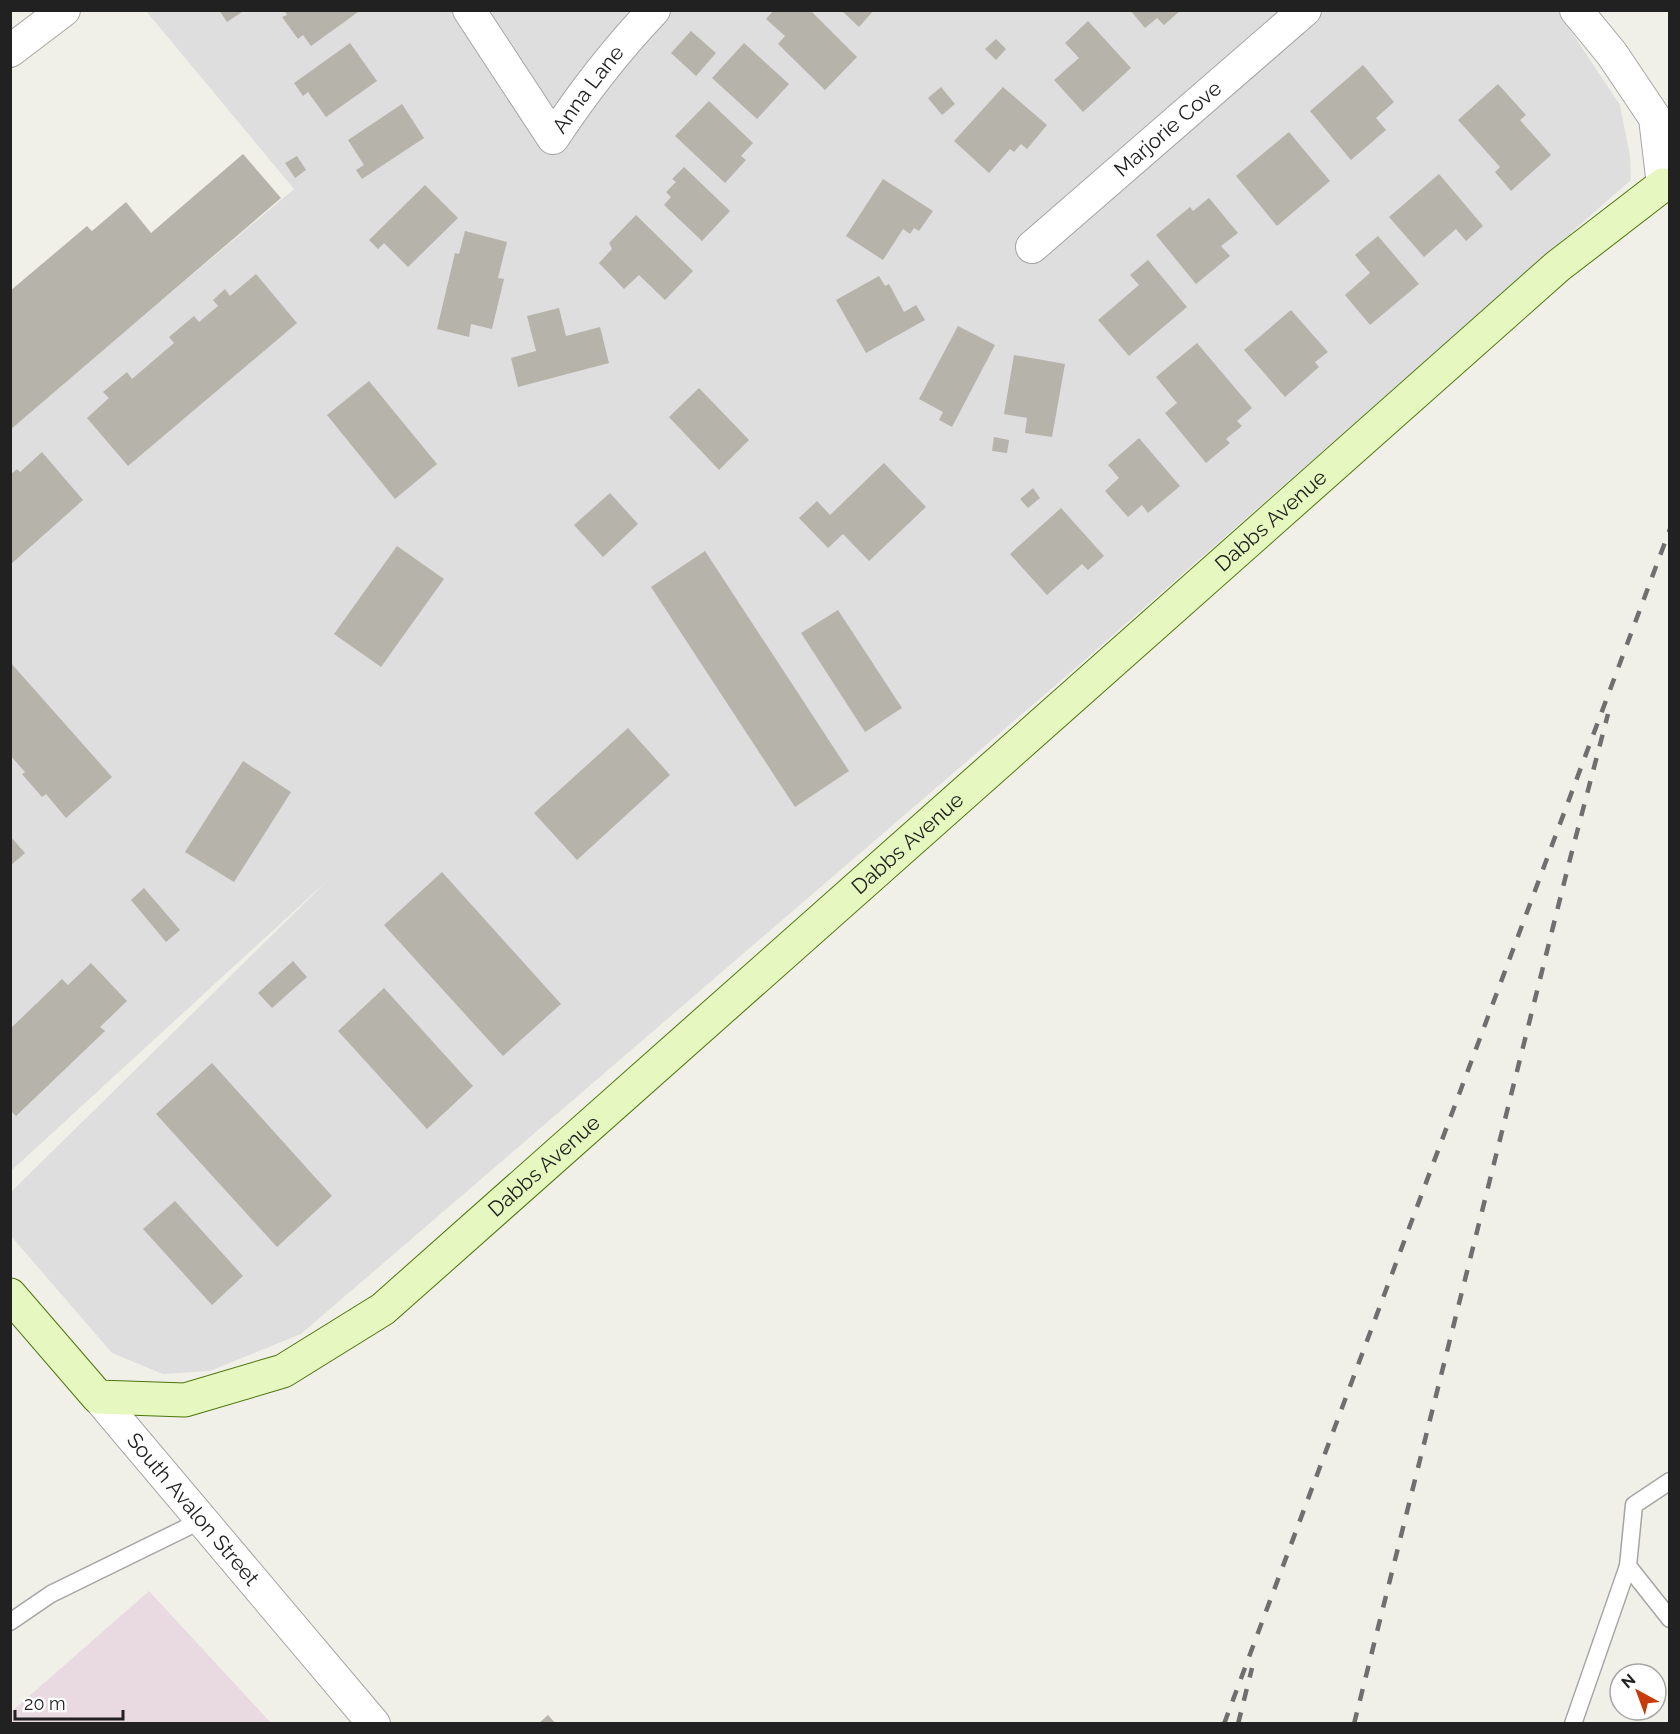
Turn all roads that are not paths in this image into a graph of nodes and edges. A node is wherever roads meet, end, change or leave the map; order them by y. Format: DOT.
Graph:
graph roads {
  1 [pos="64,10"];
  2 [pos="469,10"];
  3 [pos="654,10"];
  4 [pos="1305,10"];
  5 [pos="1576,10"];
  6 [pos="10,51"];
  7 [pos="1666,186"];
  8 [pos="1032,247"];
  9 [pos="10,1296"];
  10 [pos="98,1397"];
  11 [pos="1670,1481"];
  12 [pos="202,1520"];
  13 [pos="1628,1566"];
  14 [pos="1670,1619"];
  15 [pos="10,1622"];
  16 [pos="374,1724"];
  17 [pos="1573,1724"];
  1 -- 6 [label="street"];
  2 -- 3 [label="street, Anna Lane"];
  4 -- 8 [label="street, Marjorie Cove"];
  5 -- 7 [label="street"];
  7 -- 10 [label="street, Dabbs Avenue"];
  9 -- 10 [label="street, South Avalon Street"];
  10 -- 12 [label="street, South Avalon Street"];
  11 -- 13 [label="lane"];
  12 -- 15 [label="lane"];
  12 -- 16 [label="street, South Avalon Street"];
  13 -- 14 [label="lane"];
  13 -- 17 [label="lane"];
}
